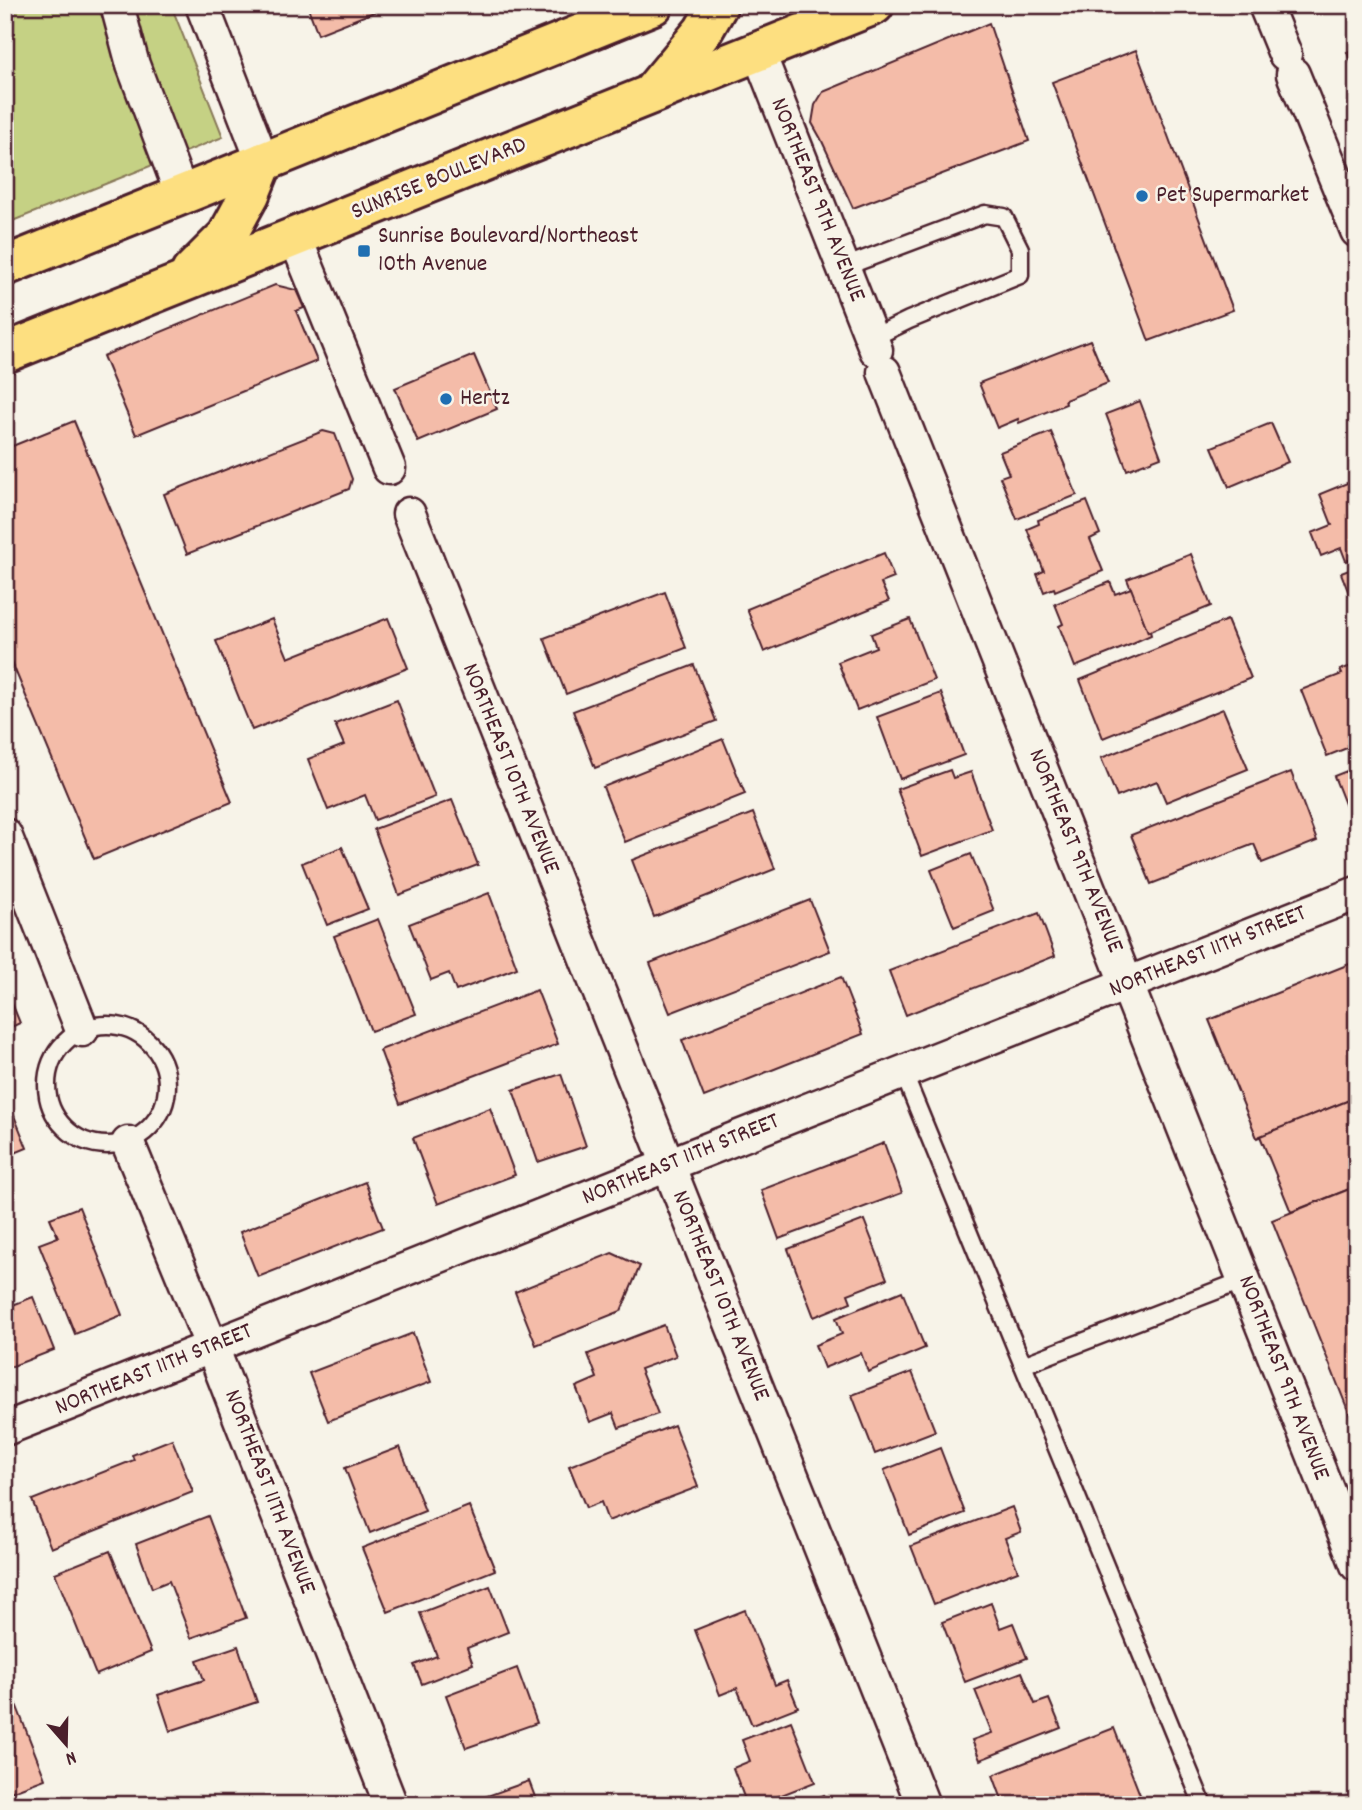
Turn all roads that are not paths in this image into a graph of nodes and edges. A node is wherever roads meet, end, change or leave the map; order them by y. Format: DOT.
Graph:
graph roads {
  1 [pos="117,5"];
  2 [pos="202,5"];
  3 [pos="653,5"];
  4 [pos="718,5"];
  5 [pos="874,5"];
  6 [pos="1265,5"];
  7 [pos="758,51"];
  8 [pos="650,94"];
  9 [pos="263,162"];
  10 [pos="182,195"];
  11 [pos="1357,231"];
  12 [pos="295,237"];
  13 [pos="5,266"];
  14 [pos="844,267"];
  15 [pos="179,283"];
  16 [pos="5,353"];
  17 [pos="877,353"];
  18 [pos="388,468"];
  19 [pos="409,514"];
  20 [pos="5,835"];
  21 [pos="1357,893"];
  22 [pos="1127,984"];
  23 [pos="82,1030"];
  24 [pos="903,1072"];
  25 [pos="128,1143"];
  26 [pos="668,1165"];
  27 [pos="1244,1280"];
  28 [pos="212,1347"];
  29 [pos="1023,1365"];
  30 [pos="5,1429"];
  31 [pos="1357,1565"];
  32 [pos="391,1805"];
  33 [pos="923,1805"];
  34 [pos="1203,1805"];
  1 -- 10 [label="street"];
  2 -- 9 [label="street"];
  3 -- 9 [label="main road"];
  4 -- 8 [label="main road"];
  5 -- 7 [label="main road, SUNRISE BOULEVARD"];
  6 -- 11 [label="street"];
  7 -- 8 [label="main road, SUNRISE BOULEVARD"];
  7 -- 14 [label="street, NORTHEAST 9TH AVENUE"];
  8 -- 12 [label="main road, SUNRISE BOULEVARD"];
  9 -- 10 [label="main road"];
  9 -- 15 [label="main road"];
  10 -- 13 [label="main road"];
  12 -- 15 [label="main road, SUNRISE BOULEVARD"];
  12 -- 18 [label="street"];
  14 -- 17 [label="street, NORTHEAST 9TH AVENUE"];
  14 -- 17 [label="lane"];
  15 -- 16 [label="main road, SUNRISE BOULEVARD"];
  17 -- 22 [label="street, NORTHEAST 9TH AVENUE"];
  19 -- 26 [label="street, NORTHEAST 10TH AVENUE"];
  20 -- 23 [label="street"];
  21 -- 22 [label="street, NORTHEAST 11TH STREET"];
  22 -- 24 [label="street, NORTHEAST 11TH STREET"];
  22 -- 27 [label="street, NORTHEAST 9TH AVENUE"];
  23 -- 25 [label="lane"];
  23 -- 25 [label="lane"];
  24 -- 26 [label="street, NORTHEAST 11TH STREET"];
  24 -- 29 [label="lane"];
  25 -- 28 [label="street, NORTHEAST 11TH AVENUE"];
  26 -- 28 [label="street, NORTHEAST 11TH STREET"];
  26 -- 33 [label="street, NORTHEAST 10TH AVENUE"];
  27 -- 29 [label="lane"];
  27 -- 31 [label="street, NORTHEAST 9TH AVENUE"];
  28 -- 30 [label="street, NORTHEAST 11TH STREET"];
  28 -- 32 [label="street, NORTHEAST 11TH AVENUE"];
  29 -- 34 [label="lane"];
}
